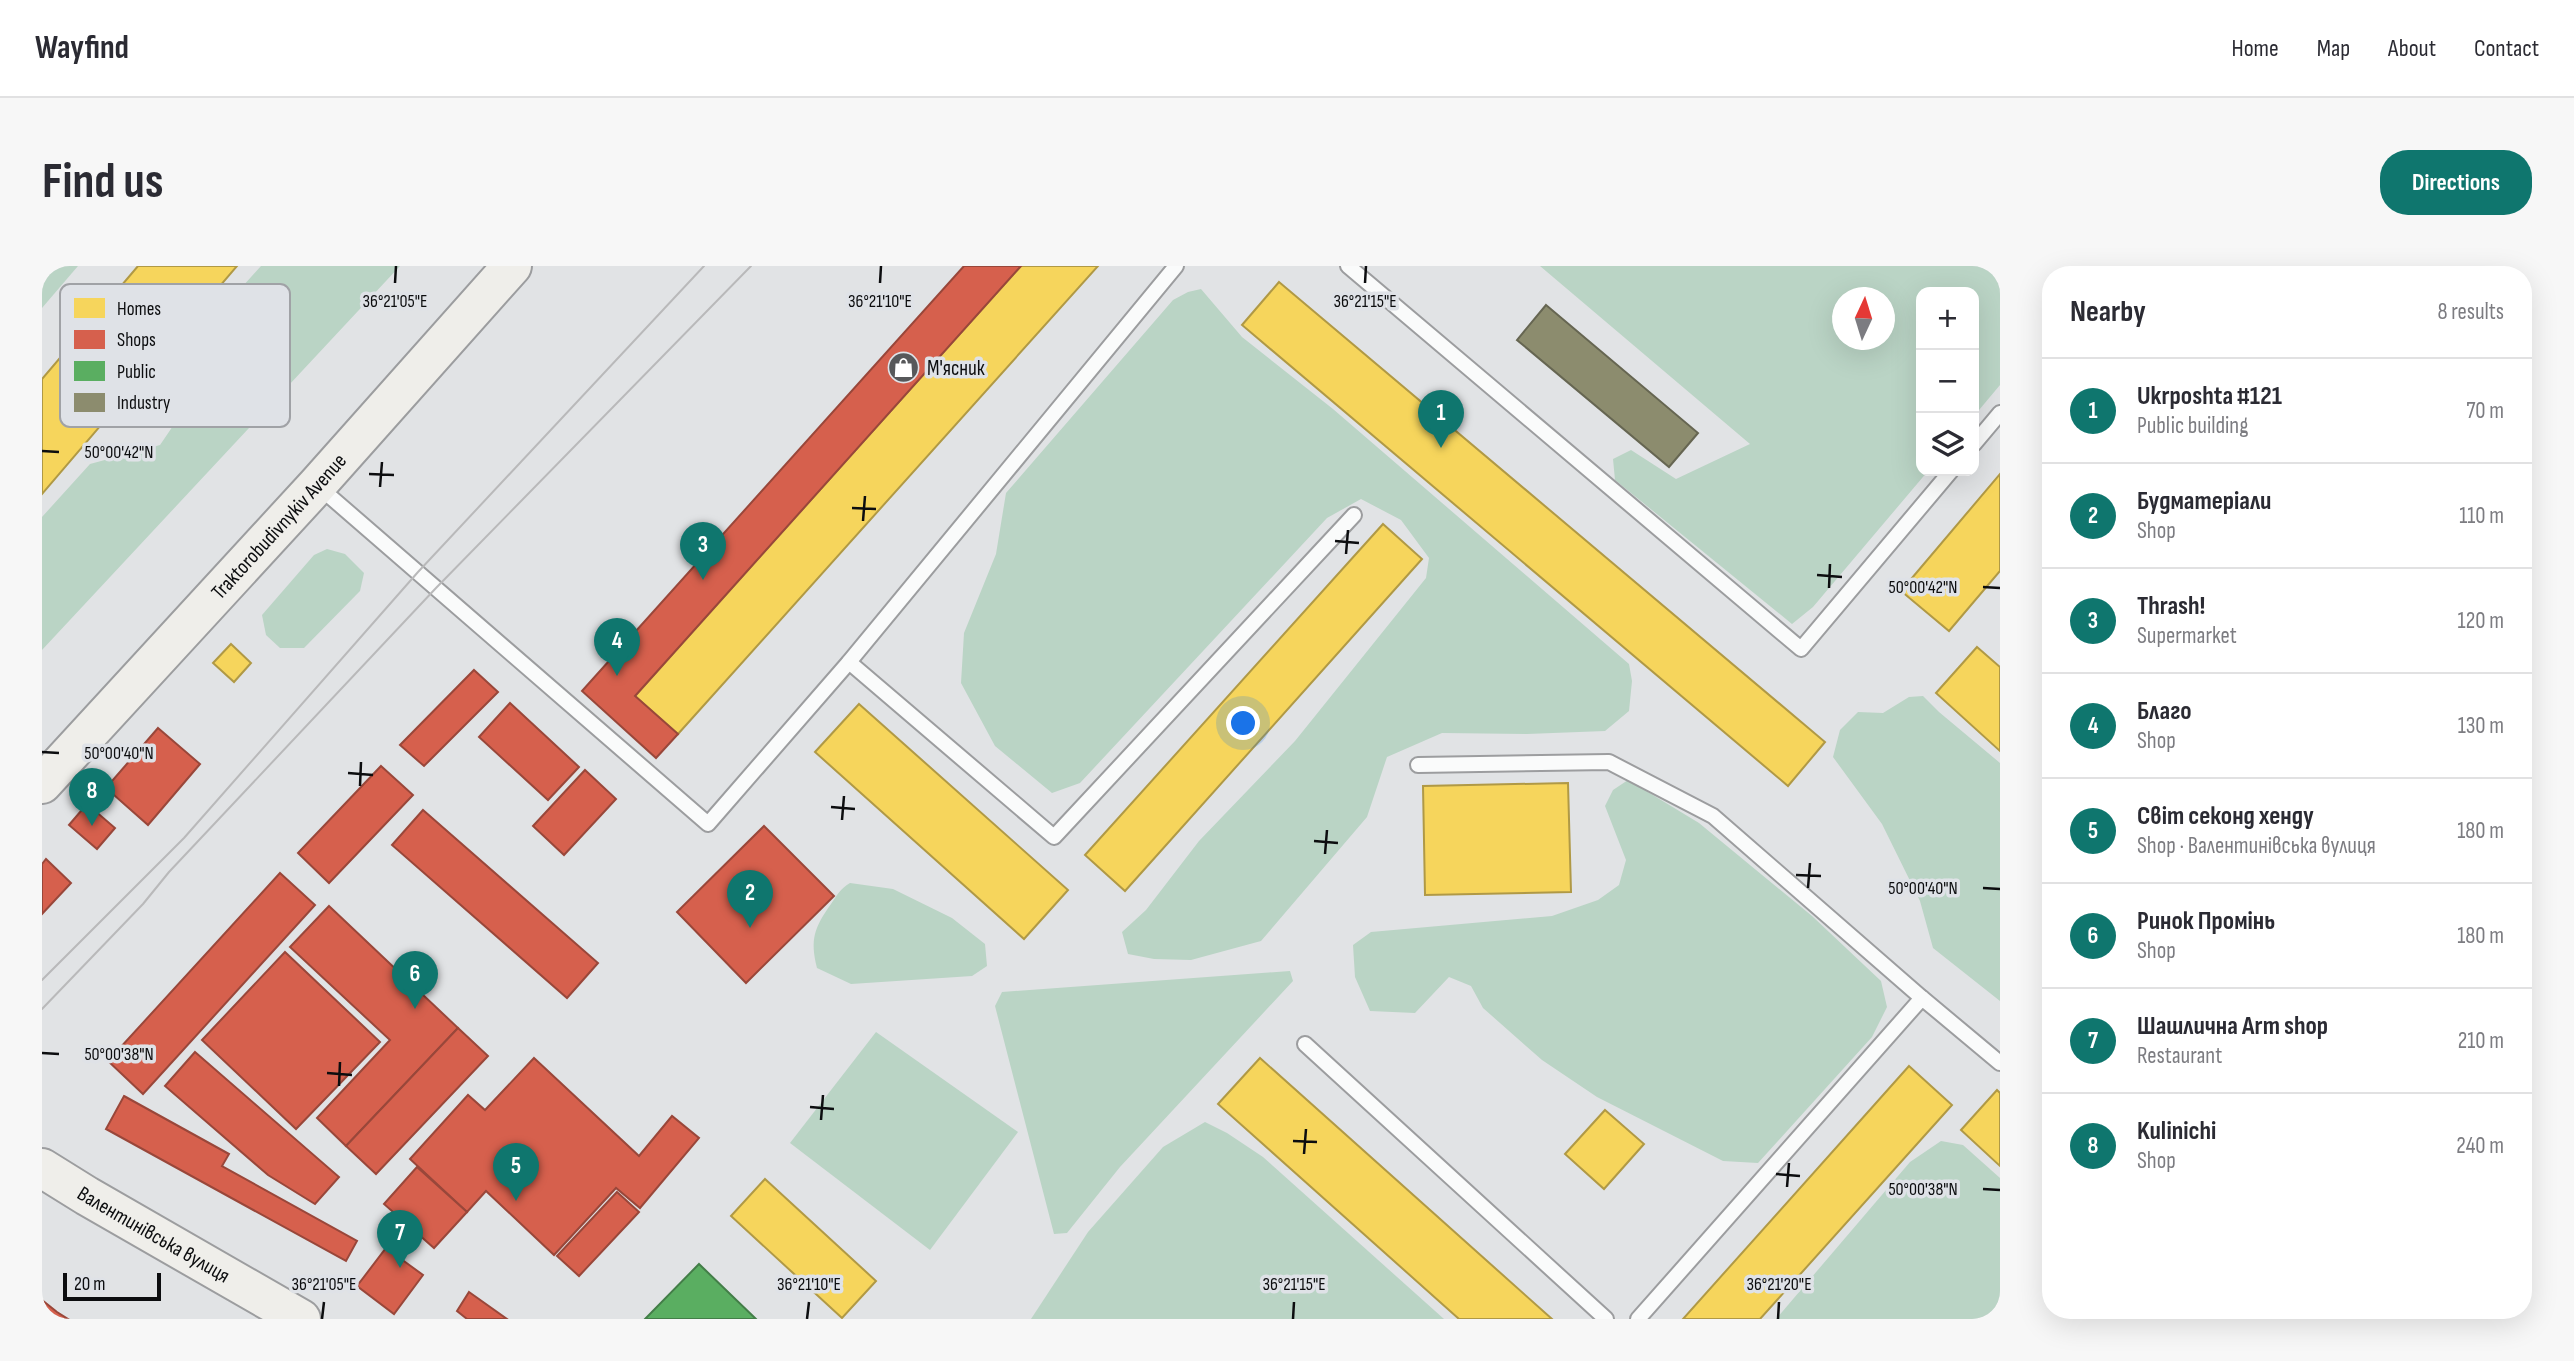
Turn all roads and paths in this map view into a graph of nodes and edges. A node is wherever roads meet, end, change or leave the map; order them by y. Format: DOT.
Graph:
graph roads {
  1 [pos="512,266"];
  2 [pos="1176,266"];
  3 [pos="1348,266"];
  4 [pos="2000,413"];
  5 [pos="1979,438"];
  6 [pos="1947,476"];
  7 [pos="317,485"];
  8 [pos="1354,515"];
  9 [pos="849,662"];
  10 [pos="1418,765"];
  11 [pos="42,784"];
  12 [pos="1922,998"];
  13 [pos="1305,1044"];
  14 [pos="2000,1063"];
  15 [pos="43,1171"];
  16 [pos="301,1319"];
  17 [pos="1605,1319"];
  18 [pos="1638,1319"];
  1 -- 7 [label="main road, Traktorobudivnykiv Avenue"];
  2 -- 9 [label="lane"];
  3 -- 6 [label="lane"];
  4 -- 5 [label="lane"];
  7 -- 9 [label="lane"];
  7 -- 11 [label="main road, Traktorobudivnykiv Avenue"];
  8 -- 9 [label="lane"];
  10 -- 12 [label="lane"];
  12 -- 14 [label="lane"];
  12 -- 18 [label="lane"];
  13 -- 17 [label="lane"];
  15 -- 16 [label="main road, Валентинівська вулиця"];
}
